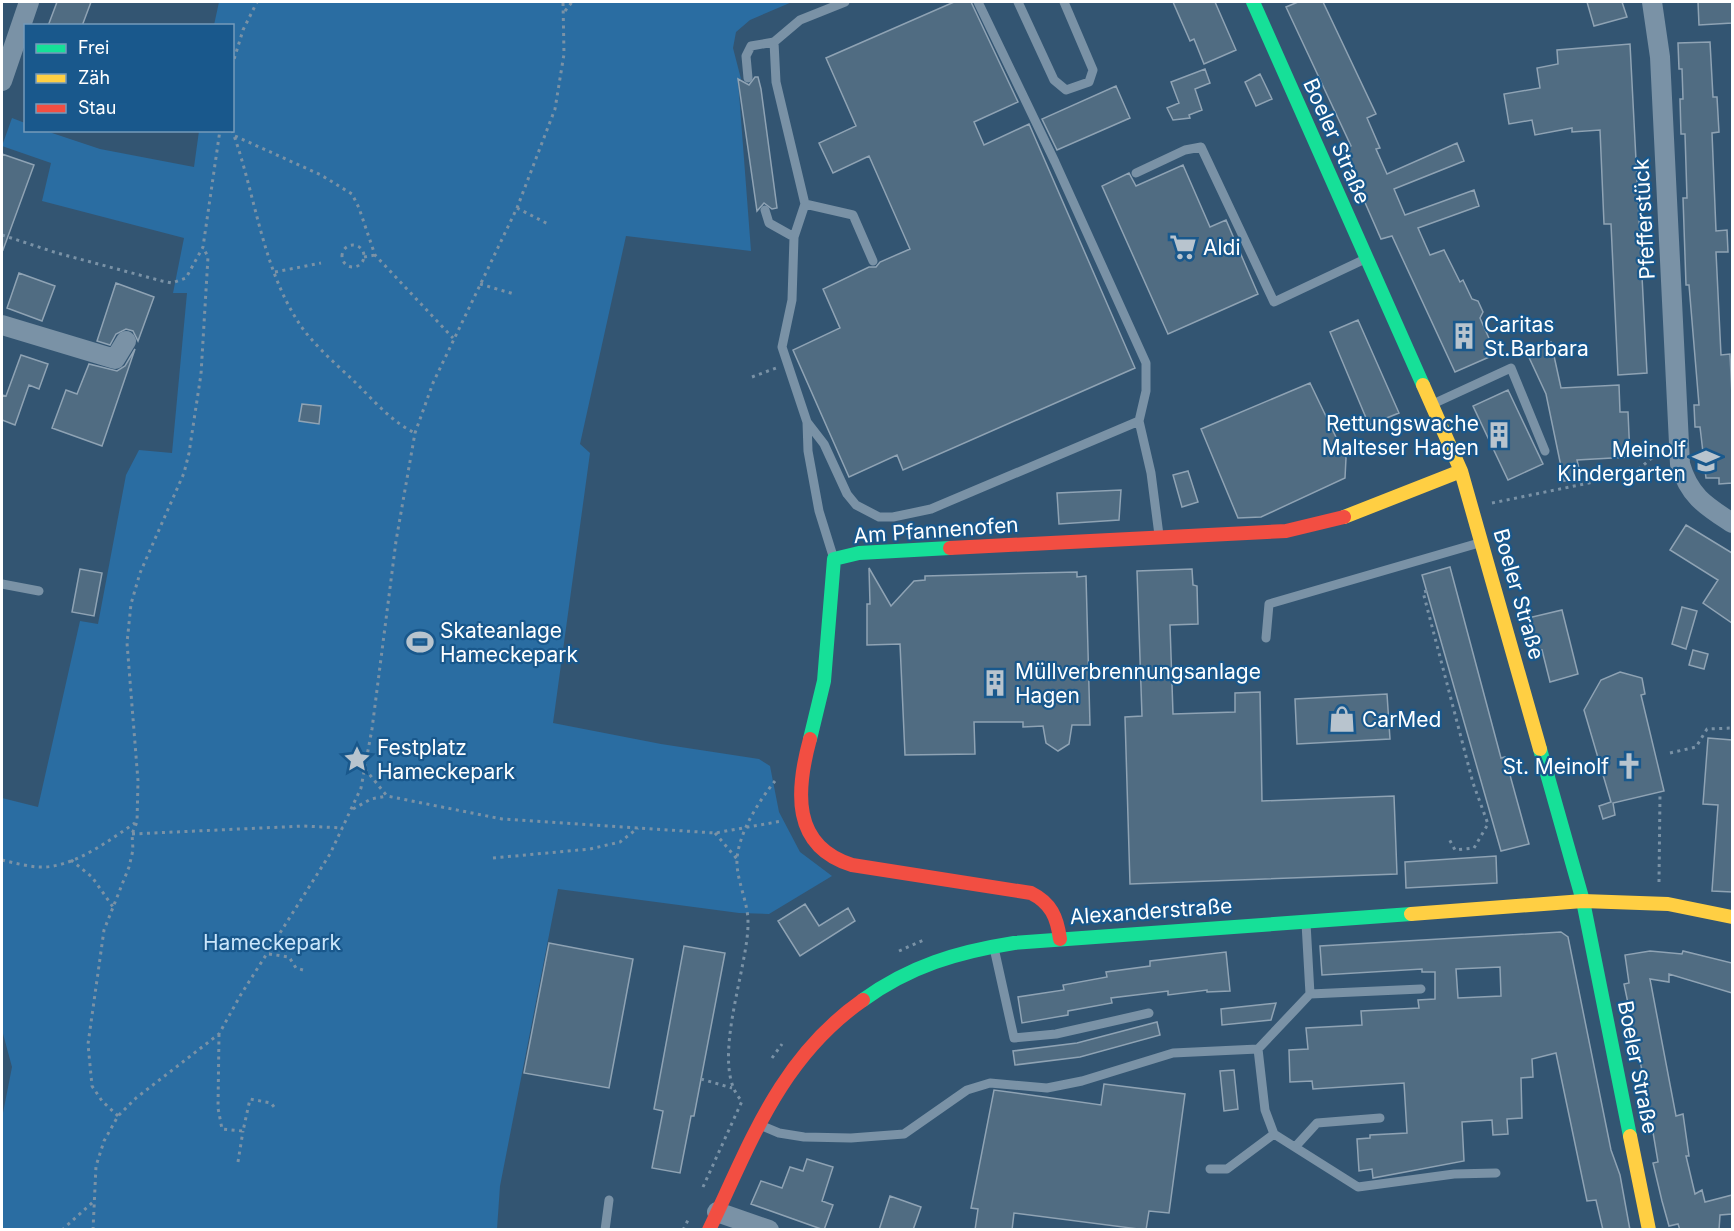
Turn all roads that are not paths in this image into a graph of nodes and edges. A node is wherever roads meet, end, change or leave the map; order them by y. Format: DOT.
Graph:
graph roads {
  1 [pos="29,2"];
  2 [pos="845,2"];
  3 [pos="978,2"];
  4 [pos="1018,2"];
  5 [pos="1064,2"];
  6 [pos="1253,2"];
  7 [pos="1652,2"];
  8 [pos="774,42"];
  9 [pos="748,78"];
  10 [pos="2,81"];
  11 [pos="1136,173"];
  12 [pos="806,204"];
  13 [pos="765,210"];
  14 [pos="794,237"];
  15 [pos="1366,259"];
  16 [pos="873,261"];
  17 [pos="2,325"];
  18 [pos="126,341"];
  19 [pos="1433,404"];
  20 [pos="1139,421"];
  21 [pos="807,422"];
  22 [pos="1545,451"];
  23 [pos="1461,471"];
  24 [pos="1732,523"];
  25 [pos="1159,537"];
  26 [pos="1482,542"];
  27 [pos="834,559"];
  28 [pos="2,584"];
  29 [pos="39,591"];
  30 [pos="1266,638"];
  31 [pos="1583,901"];
  32 [pos="1732,917"];
  33 [pos="1305,920"];
  34 [pos="1060,939"];
  35 [pos="994,946"];
  36 [pos="1421,989"];
  37 [pos="1310,994"];
  38 [pos="1149,1013"];
  39 [pos="1258,1049"];
  40 [pos="1380,1118"];
  41 [pos="757,1124"];
  42 [pos="1274,1134"];
  43 [pos="1296,1146"];
  44 [pos="1210,1169"];
  45 [pos="1496,1173"];
  46 [pos="609,1200"];
  47 [pos="713,1221"];
  48 [pos="605,1230"];
  49 [pos="769,1230"];
  50 [pos="1650,1230"];
  1 -- 10 [label="street"];
  2 -- 8 [label="lane"];
  3 -- 20 [label="lane"];
  4 -- 5 [label="lane"];
  6 -- 15 [label="street, Boeler Straße"];
  7 -- 24 [label="street, Pfefferstück"];
  8 -- 9 [label="lane"];
  8 -- 12 [label="lane"];
  11 -- 15 [label="lane"];
  12 -- 14 [label="lane"];
  12 -- 16 [label="lane"];
  13 -- 14 [label="lane"];
  14 -- 21 [label="lane"];
  15 -- 19 [label="street, Boeler Straße"];
  17 -- 18 [label="street"];
  19 -- 22 [label="lane"];
  19 -- 23 [label="street, Boeler Straße"];
  20 -- 21 [label="lane"];
  20 -- 25 [label="lane"];
  21 -- 27 [label="lane"];
  23 -- 25 [label="street, Am Pfannenofen"];
  23 -- 26 [label="street, Boeler Straße"];
  25 -- 27 [label="street, Am Pfannenofen"];
  26 -- 30 [label="lane"];
  26 -- 31 [label="street, Boeler Straße"];
  27 -- 34 [label="street, Am Pfannenofen"];
  28 -- 29 [label="lane"];
  31 -- 32 [label="street, Alexanderstraße"];
  31 -- 33 [label="street, Alexanderstraße"];
  31 -- 50 [label="street, Boeler Straße"];
  33 -- 34 [label="street, Alexanderstraße"];
  33 -- 37 [label="lane"];
  34 -- 35 [label="street, Alexanderstraße"];
  35 -- 38 [label="lane"];
  35 -- 41 [label="street, Alexanderstraße"];
  36 -- 37 [label="lane"];
  37 -- 39 [label="lane"];
  39 -- 41 [label="lane"];
  39 -- 42 [label="lane"];
  40 -- 43 [label="lane"];
  41 -- 47 [label="street, Alexanderstraße"];
  42 -- 43 [label="lane"];
  42 -- 44 [label="lane"];
  43 -- 45 [label="lane"];
  46 -- 48 [label="lane"];
  47 -- 49 [label="street"];
}
